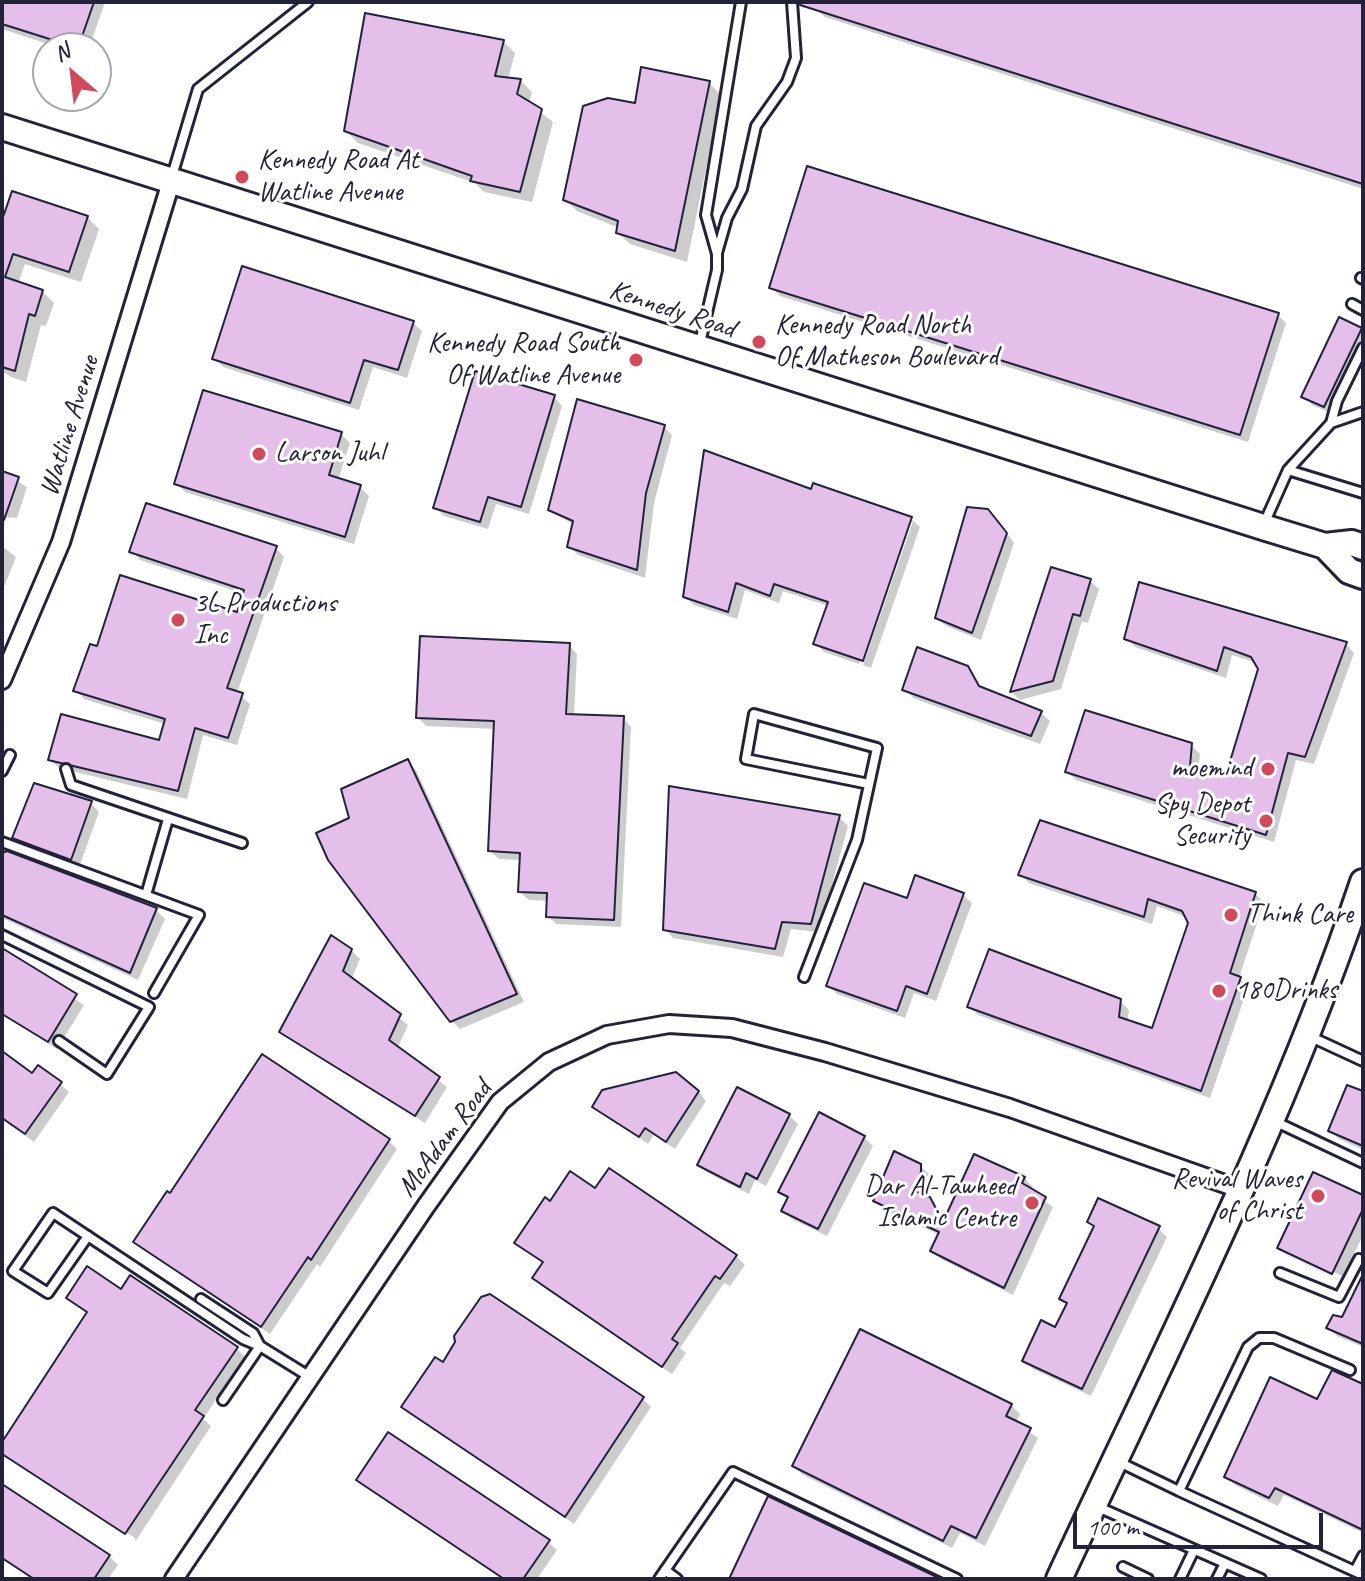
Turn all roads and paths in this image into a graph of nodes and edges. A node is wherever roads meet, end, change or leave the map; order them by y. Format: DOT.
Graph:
graph roads {
  1 [pos="308,2"];
  2 [pos="741,2"];
  3 [pos="792,2"];
  4 [pos="2,127"];
  5 [pos="171,182"];
  6 [pos="717,254"];
  7 [pos="1352,304"];
  8 [pos="1363,310"];
  9 [pos="1363,348"];
  10 [pos="698,350"];
  11 [pos="1363,412"];
  12 [pos="1331,423"];
  13 [pos="1288,470"];
  14 [pos="1363,493"];
  15 [pos="1263,527"];
  16 [pos="1325,546"];
  17 [pos="1363,547"];
  18 [pos="1363,576"];
  19 [pos="2,680"];
  20 [pos="10,755"];
  21 [pos="66,769"];
  22 [pos="2,771"];
  23 [pos="869,784"];
  24 [pos="168,819"];
  25 [pos="2,842"];
  26 [pos="242,843"];
  27 [pos="1363,882"];
  28 [pos="146,895"];
  29 [pos="2,935"];
  30 [pos="804,977"];
  31 [pos="154,993"];
  32 [pos="1307,1035"];
  33 [pos="59,1041"];
  34 [pos="1363,1061"];
  35 [pos="1272,1119"];
  36 [pos="1363,1163"];
  37 [pos="1242,1190"];
  38 [pos="88,1236"];
  39 [pos="1363,1261"];
  40 [pos="1280,1273"];
  41 [pos="201,1299"];
  42 [pos="260,1346"];
  43 [pos="1350,1370"];
  44 [pos="310,1377"];
  45 [pos="223,1400"];
  46 [pos="1115,1460"];
  47 [pos="1179,1491"];
  48 [pos="1094,1505"];
  49 [pos="1194,1550"];
  50 [pos="1363,1556"];
  51 [pos="1225,1563"];
  52 [pos="1123,1567"];
  53 [pos="665,1570"];
  54 [pos="1359,1573"];
  55 [pos="174,1579"];
  56 [pos="659,1579"];
  57 [pos="677,1579"];
  58 [pos="957,1579"];
  59 [pos="1059,1579"];
  60 [pos="1148,1579"];
  61 [pos="1180,1579"];
  62 [pos="1217,1579"];
  63 [pos="1261,1579"];
  1 -- 5 [label="lane"];
  2 -- 6 [label="lane"];
  3 -- 6 [label="lane"];
  4 -- 5 [label="main road, Kennedy Road"];
  5 -- 10 [label="main road, Kennedy Road"];
  5 -- 19 [label="street, Watline Avenue"];
  6 -- 10 [label="lane"];
  7 -- 8 [label="lane"];
  9 -- 12 [label="lane"];
  10 -- 15 [label="main road, Kennedy Road"];
  11 -- 12 [label="lane"];
  12 -- 13 [label="lane"];
  13 -- 14 [label="lane"];
  13 -- 15 [label="lane"];
  15 -- 16 [label="main road, Kennedy Road"];
  16 -- 17 [label="main road, Kennedy Road"];
  16 -- 18 [label="main road, Kennedy Road"];
  20 -- 22 [label="lane"];
  21 -- 24 [label="lane"];
  23 -- 23 [label="lane"];
  23 -- 30 [label="lane"];
  24 -- 26 [label="lane"];
  24 -- 28 [label="lane"];
  25 -- 28 [label="lane"];
  27 -- 32 [label="main road"];
  28 -- 31 [label="lane"];
  29 -- 33 [label="lane"];
  32 -- 34 [label="lane"];
  32 -- 35 [label="main road"];
  35 -- 36 [label="lane"];
  35 -- 37 [label="main road"];
  37 -- 44 [label="street, McAdam Road"];
  37 -- 46 [label="main road"];
  38 -- 38 [label="lane"];
  38 -- 42 [label="lane"];
  39 -- 40 [label="lane"];
  41 -- 42 [label="lane"];
  42 -- 44 [label="lane"];
  42 -- 45 [label="lane"];
  43 -- 47 [label="lane"];
  44 -- 55 [label="street, McAdam Road"];
  46 -- 47 [label="lane"];
  46 -- 48 [label="main road"];
  47 -- 54 [label="lane"];
  48 -- 49 [label="lane"];
  48 -- 59 [label="main road"];
  49 -- 51 [label="lane"];
  49 -- 61 [label="lane"];
  50 -- 54 [label="lane"];
  51 -- 62 [label="lane"];
  51 -- 63 [label="lane"];
  52 -- 60 [label="lane"];
  53 -- 56 [label="lane"];
  53 -- 57 [label="lane"];
  53 -- 58 [label="lane"];
}
